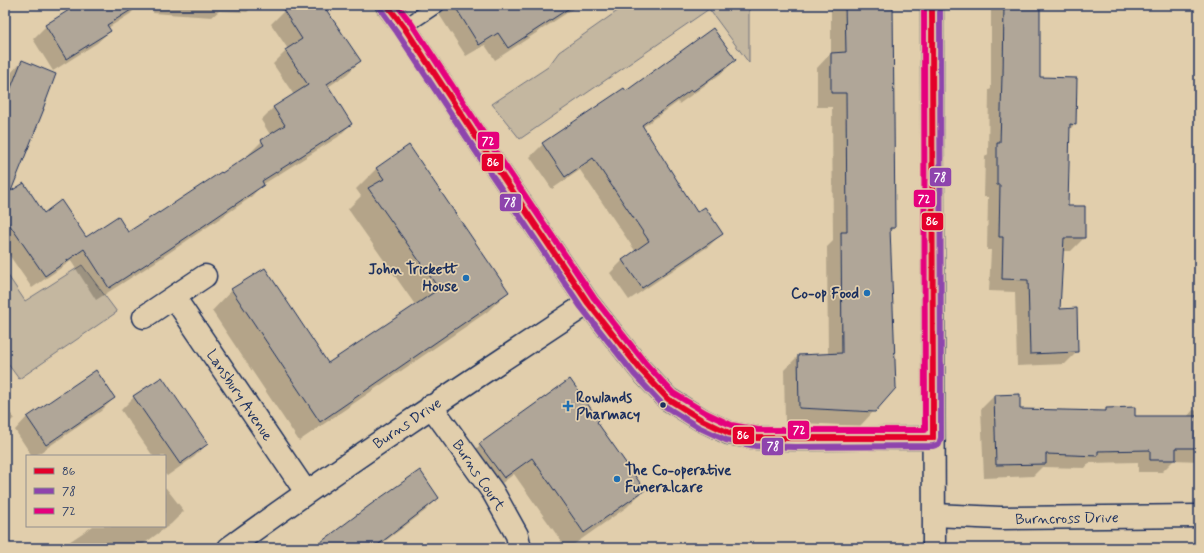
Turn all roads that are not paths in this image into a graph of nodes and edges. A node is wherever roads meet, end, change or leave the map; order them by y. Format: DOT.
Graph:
graph roads {
  1 [pos="387,5"];
  2 [pos="437,5"];
  3 [pos="932,5"];
  4 [pos="404,27"];
  5 [pos="206,276"];
  6 [pos="174,298"];
  7 [pos="588,303"];
  8 [pos="144,317"];
  9 [pos="431,406"];
  10 [pos="933,438"];
  11 [pos="306,492"];
  12 [pos="934,515"];
  13 [pos="1199,516"];
  14 [pos="229,548"];
  15 [pos="520,548"];
  16 [pos="934,548"];
  1 -- 4 [label="street"];
  2 -- 4 [label="lane"];
  3 -- 10 [label="street"];
  4 -- 7 [label="street"];
  5 -- 6 [label="street"];
  6 -- 8 [label="street"];
  6 -- 11 [label="street, Lansbury Avenue"];
  7 -- 9 [label="street, Burns Drive"];
  7 -- 10 [label="street"];
  9 -- 11 [label="street, Burns Drive"];
  9 -- 15 [label="street, Burns Court"];
  10 -- 12 [label="street"];
  11 -- 14 [label="street, Burns Drive"];
  12 -- 13 [label="street, Burncross Drive"];
  12 -- 16 [label="street"];
}
